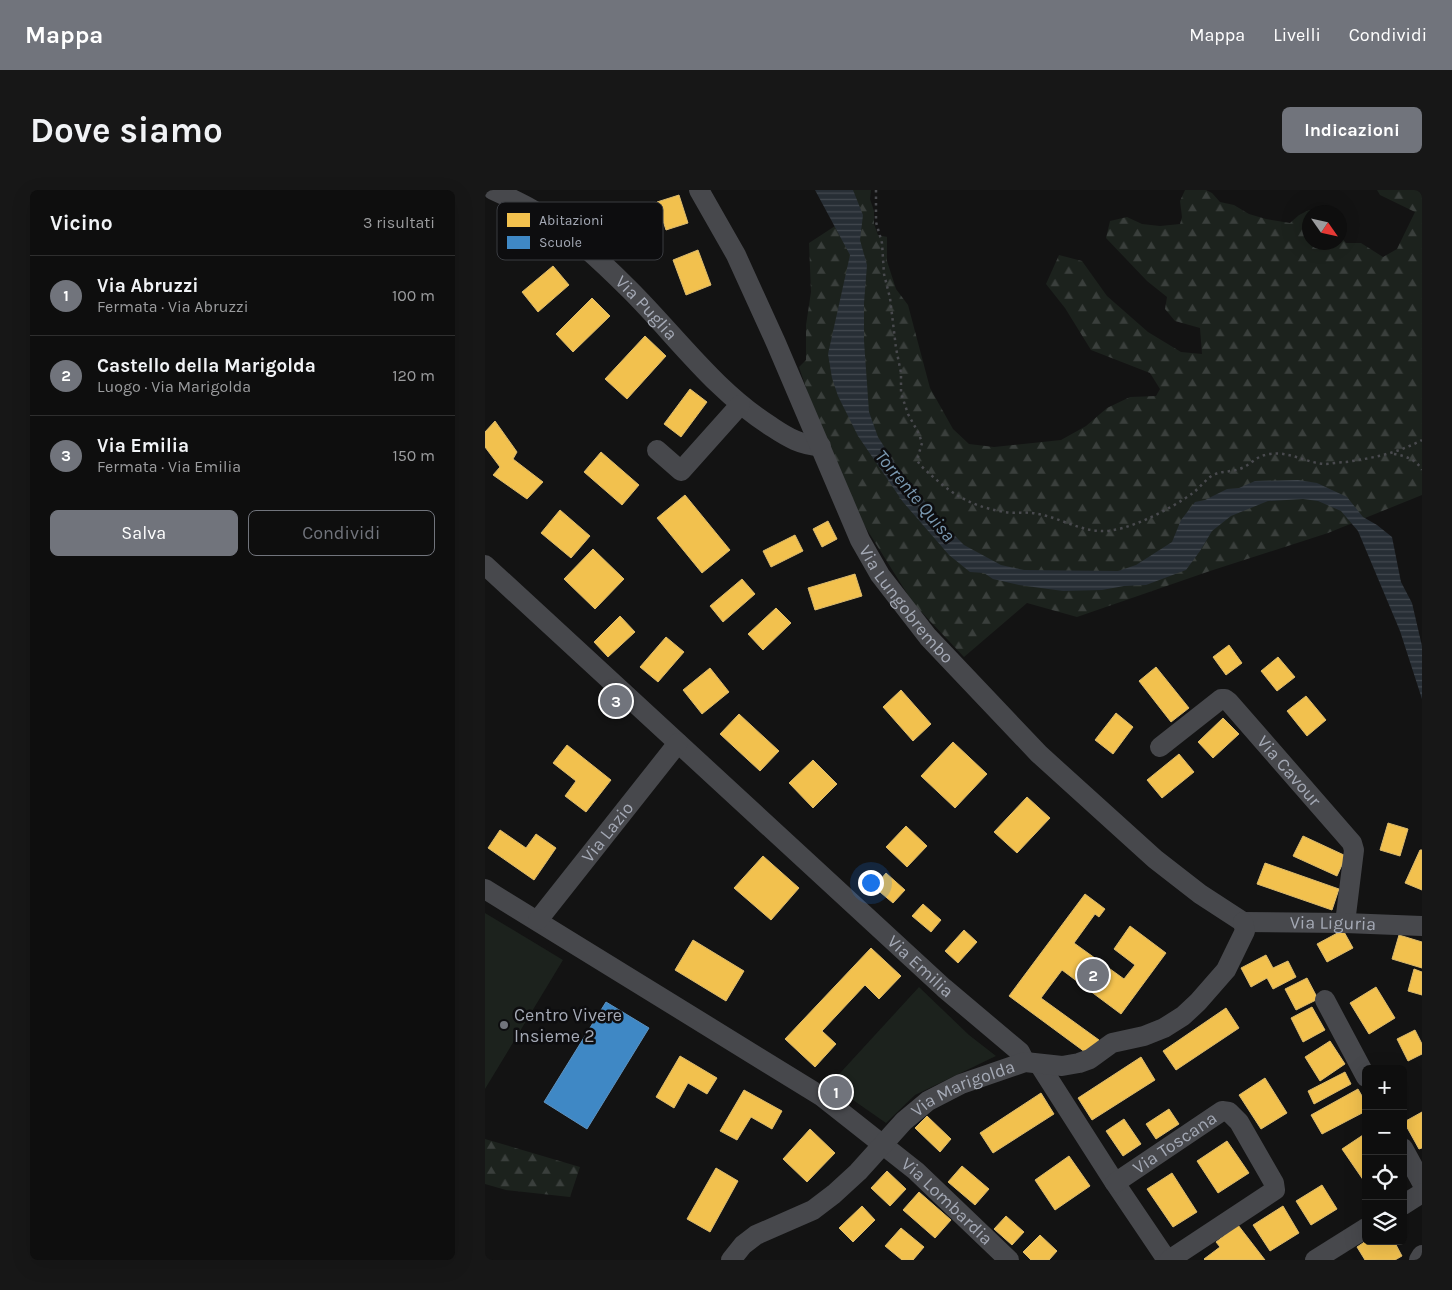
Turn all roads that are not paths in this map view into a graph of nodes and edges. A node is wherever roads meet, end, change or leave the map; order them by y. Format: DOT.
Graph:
graph roads {
  1 [pos="493,190"];
  2 [pos="699,190"];
  3 [pos="519,202"];
  4 [pos="598,260"];
  5 [pos="740,405"];
  6 [pos="821,446"];
  7 [pos="657,450"];
  8 [pos="485,566"];
  9 [pos="678,743"];
  10 [pos="1160,747"];
  11 [pos="485,889"];
  12 [pos="538,920"];
  13 [pos="1243,922"];
  14 [pos="1345,923"];
  15 [pos="1422,926"];
  16 [pos="1325,1000"];
  17 [pos="1032,1063"];
  18 [pos="1362,1069"];
  19 [pos="882,1143"];
  20 [pos="1407,1155"];
  21 [pos="1115,1183"];
  22 [pos="1422,1183"];
  23 [pos="1422,1193"];
  24 [pos="1407,1202"];
  25 [pos="1362,1231"];
  26 [pos="1422,1255"];
  27 [pos="731,1260"];
  28 [pos="1009,1260"];
  29 [pos="1168,1260"];
  30 [pos="1315,1260"];
  31 [pos="1419,1260"];
  1 -- 3 [label="street, Via Puglia"];
  2 -- 6 [label="street, Via Lungobrembo"];
  4 -- 5 [label="street, Via Puglia"];
  5 -- 6 [label="street, Via Puglia"];
  5 -- 7 [label="street"];
  6 -- 13 [label="street, Via Lungobrembo"];
  8 -- 9 [label="street, Via Emilia"];
  9 -- 12 [label="street, Via Lazio"];
  9 -- 17 [label="street, Via Emilia"];
  10 -- 14 [label="street, Via Cavour"];
  11 -- 12 [label="street, Via Lombardia"];
  12 -- 19 [label="street, Via Lombardia"];
  13 -- 14 [label="street, Via Liguria"];
  13 -- 17 [label="street, Via Marigolda"];
  14 -- 15 [label="street, Via Liguria"];
  16 -- 18 [label="street"];
  17 -- 19 [label="street, Via Marigolda"];
  17 -- 21 [label="street, Via Toscana"];
  19 -- 27 [label="street, Via Marigolda"];
  19 -- 28 [label="street, Via Lombardia"];
  20 -- 22 [label="street"];
  21 -- 29 [label="street, Via Toscana"];
  21 -- 29 [label="street, Via Toscana"];
  23 -- 24 [label="street"];
  25 -- 30 [label="street"];
  26 -- 31 [label="street"];
}
